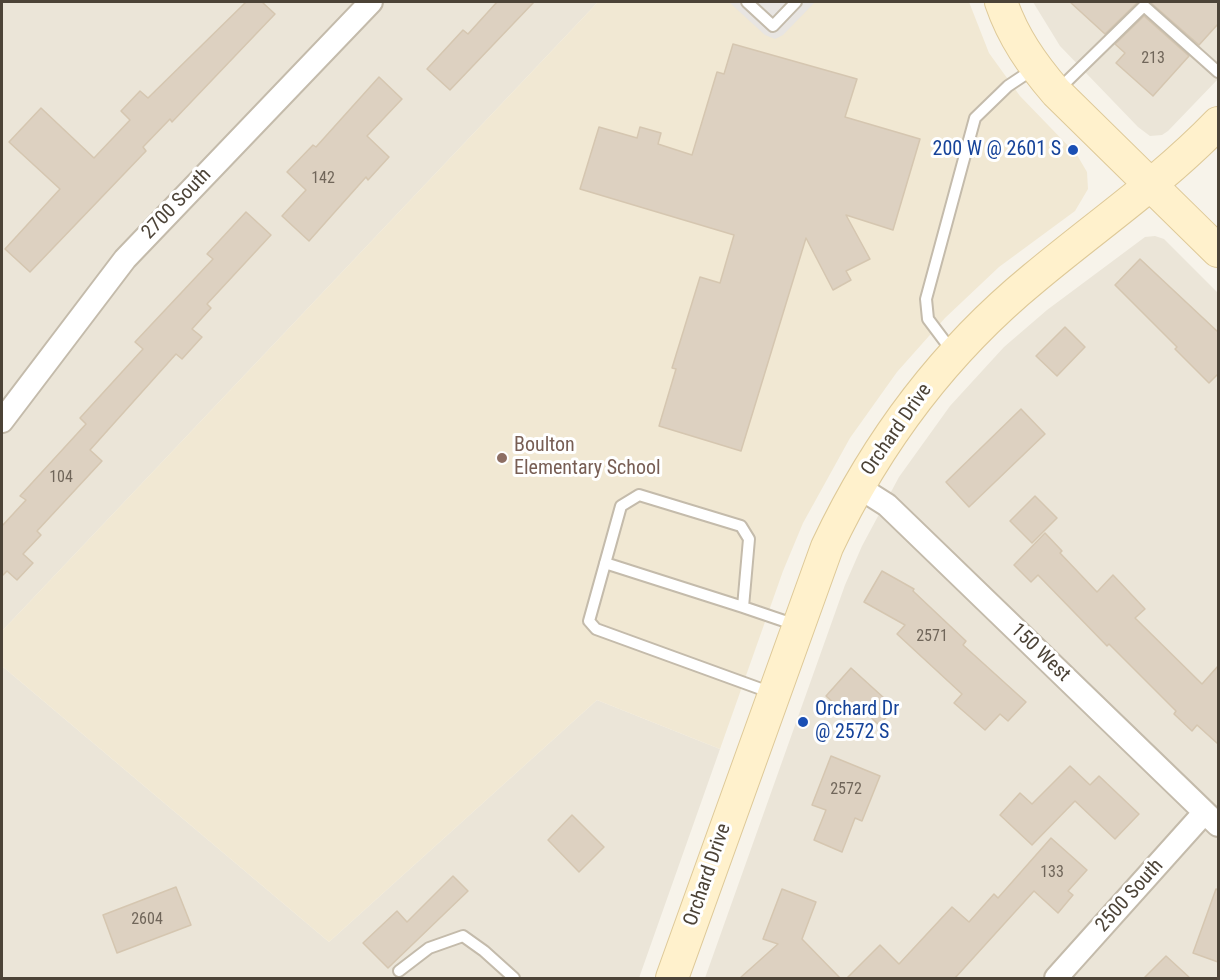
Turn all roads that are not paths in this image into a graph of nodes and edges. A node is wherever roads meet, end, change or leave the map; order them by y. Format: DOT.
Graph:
graph roads {
  1 [pos="371,2"];
  2 [pos="747,2"];
  3 [pos="796,2"];
  4 [pos="1000,2"];
  5 [pos="1035,68"];
  6 [pos="1218,72"];
  7 [pos="1056,93"];
  8 [pos="1218,123"];
  9 [pos="1151,186"];
  10 [pos="1218,252"];
  11 [pos="954,354"];
  12 [pos="2,422"];
  13 [pos="857,486"];
  14 [pos="605,563"];
  15 [pos="743,607"];
  16 [pos="798,625"];
  17 [pos="772,693"];
  18 [pos="1211,819"];
  19 [pos="399,971"];
  20 [pos="514,978"];
  21 [pos="672,978"];
  22 [pos="1056,978"];
  1 -- 12 [label="street, 2700 South"];
  2 -- 3 [label="lane"];
  4 -- 5 [label="main road"];
  5 -- 7 [label="main road"];
  5 -- 11 [label="lane"];
  6 -- 7 [label="lane"];
  7 -- 9 [label="main road"];
  8 -- 9 [label="main road, Orchard Drive"];
  9 -- 10 [label="main road"];
  9 -- 11 [label="main road, Orchard Drive"];
  11 -- 13 [label="main road, Orchard Drive"];
  13 -- 16 [label="main road, Orchard Drive"];
  13 -- 18 [label="street, 150 West"];
  14 -- 15 [label="lane"];
  14 -- 15 [label="lane"];
  14 -- 17 [label="lane"];
  15 -- 16 [label="lane"];
  16 -- 17 [label="main road, Orchard Drive"];
  17 -- 21 [label="main road, Orchard Drive"];
  18 -- 22 [label="street, 2500 South"];
  19 -- 20 [label="lane"];
}
